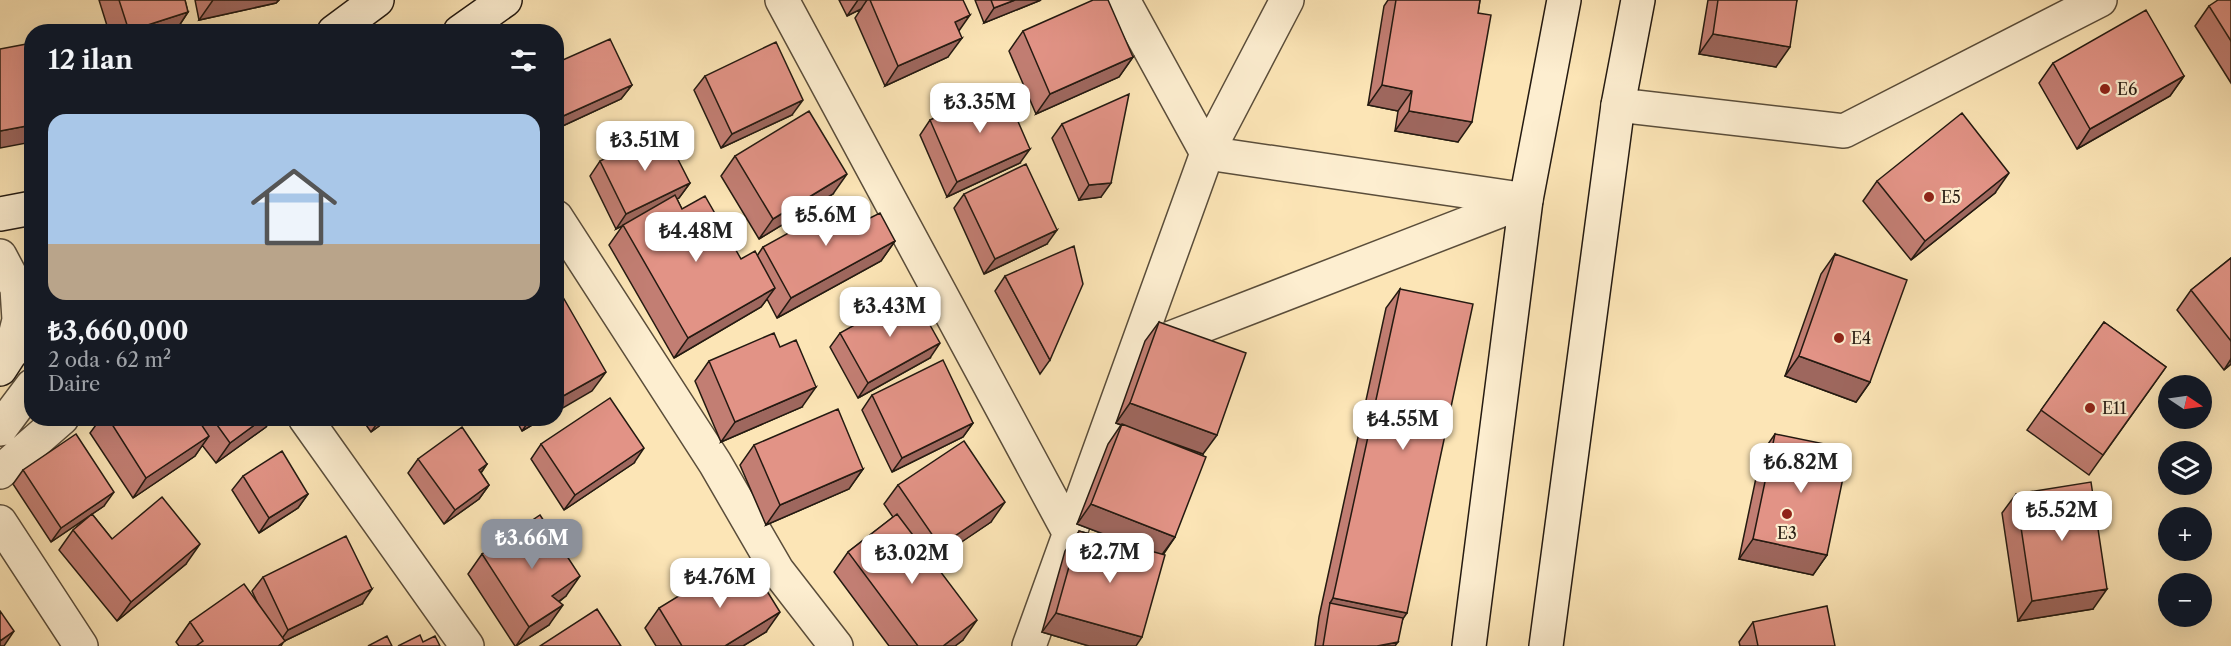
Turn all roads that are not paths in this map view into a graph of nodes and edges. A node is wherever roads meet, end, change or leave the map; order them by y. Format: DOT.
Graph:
graph roads {
  1 [pos="376,0"];
  2 [pos="505,0"];
  3 [pos="782,0"];
  4 [pos="1123,0"];
  5 [pos="1287,0"];
  6 [pos="1564,0"];
  7 [pos="1638,0"];
  8 [pos="2089,3"];
  9 [pos="344,24"];
  10 [pos="471,24"];
  11 [pos="1618,105"];
  12 [pos="1207,153"];
  13 [pos="1526,200"];
  14 [pos="24,210"];
  15 [pos="0,214"];
  16 [pos="564,229"];
  17 [pos="0,256"];
  18 [pos="1135,352"];
  19 [pos="14,353"];
  20 [pos="24,397"];
  21 [pos="53,426"];
  22 [pos="312,426"];
  23 [pos="0,429"];
  24 [pos="0,472"];
  25 [pos="0,522"];
  26 [pos="1070,534"];
  27 [pos="81,646"];
  28 [pos="467,646"];
  29 [pos="836,646"];
  30 [pos="1029,646"];
  31 [pos="1469,646"];
  32 [pos="1546,646"];
  1 -- 9 [label="street"];
  2 -- 10 [label="street"];
  3 -- 26 [label="street"];
  4 -- 12 [label="street"];
  5 -- 12 [label="street"];
  6 -- 13 [label="street"];
  7 -- 11 [label="street"];
  8 -- 11 [label="street"];
  11 -- 32 [label="street"];
  12 -- 13 [label="street"];
  12 -- 18 [label="street"];
  13 -- 18 [label="street"];
  13 -- 31 [label="street"];
  14 -- 15 [label="street"];
  16 -- 29 [label="street"];
  17 -- 19 [label="street"];
  18 -- 26 [label="street"];
  20 -- 23 [label="street"];
  21 -- 24 [label="street"];
  22 -- 28 [label="street"];
  25 -- 27 [label="street"];
  26 -- 30 [label="street"];
}
